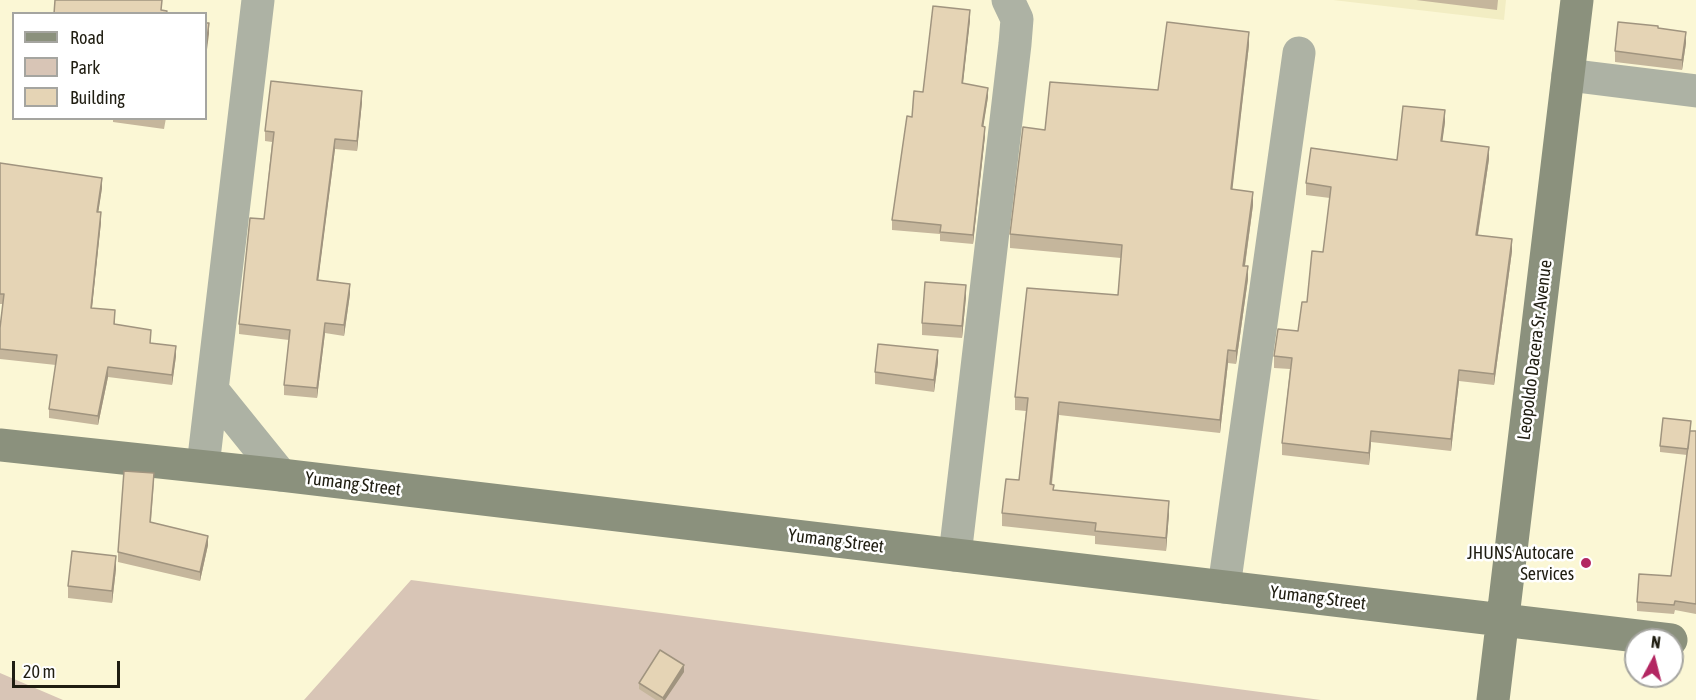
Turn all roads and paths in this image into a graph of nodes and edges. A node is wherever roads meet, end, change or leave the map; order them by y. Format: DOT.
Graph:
graph roads {
  1 [pos="258,0"];
  2 [pos="1008,0"];
  3 [pos="1577,0"];
  4 [pos="1299,53"];
  5 [pos="1568,75"];
  6 [pos="1696,91"];
  7 [pos="214,392"];
  8 [pos="0,445"];
  9 [pos="203,466"];
  10 [pos="281,475"];
  11 [pos="955,555"];
  12 [pos="1224,587"];
  13 [pos="1503,620"];
  14 [pos="1624,634"];
  15 [pos="1492,700"];
  1 -- 7 [label="street"];
  2 -- 11 [label="street"];
  3 -- 5 [label="main road, Leopoldo Dacera Sr. Avenue"];
  4 -- 12 [label="street"];
  5 -- 6 [label="street"];
  5 -- 13 [label="main road, Leopoldo Dacera Sr. Avenue"];
  7 -- 9 [label="street"];
  7 -- 10 [label="street"];
  8 -- 9 [label="main road, Yumang Street"];
  9 -- 10 [label="main road, Yumang Street"];
  10 -- 11 [label="main road, Yumang Street"];
  11 -- 12 [label="main road, Yumang Street"];
  12 -- 13 [label="main road, Yumang Street"];
  13 -- 14 [label="main road, Yumang Street"];
  13 -- 15 [label="main road, Leopoldo Dacera Sr. Avenue"];
}
